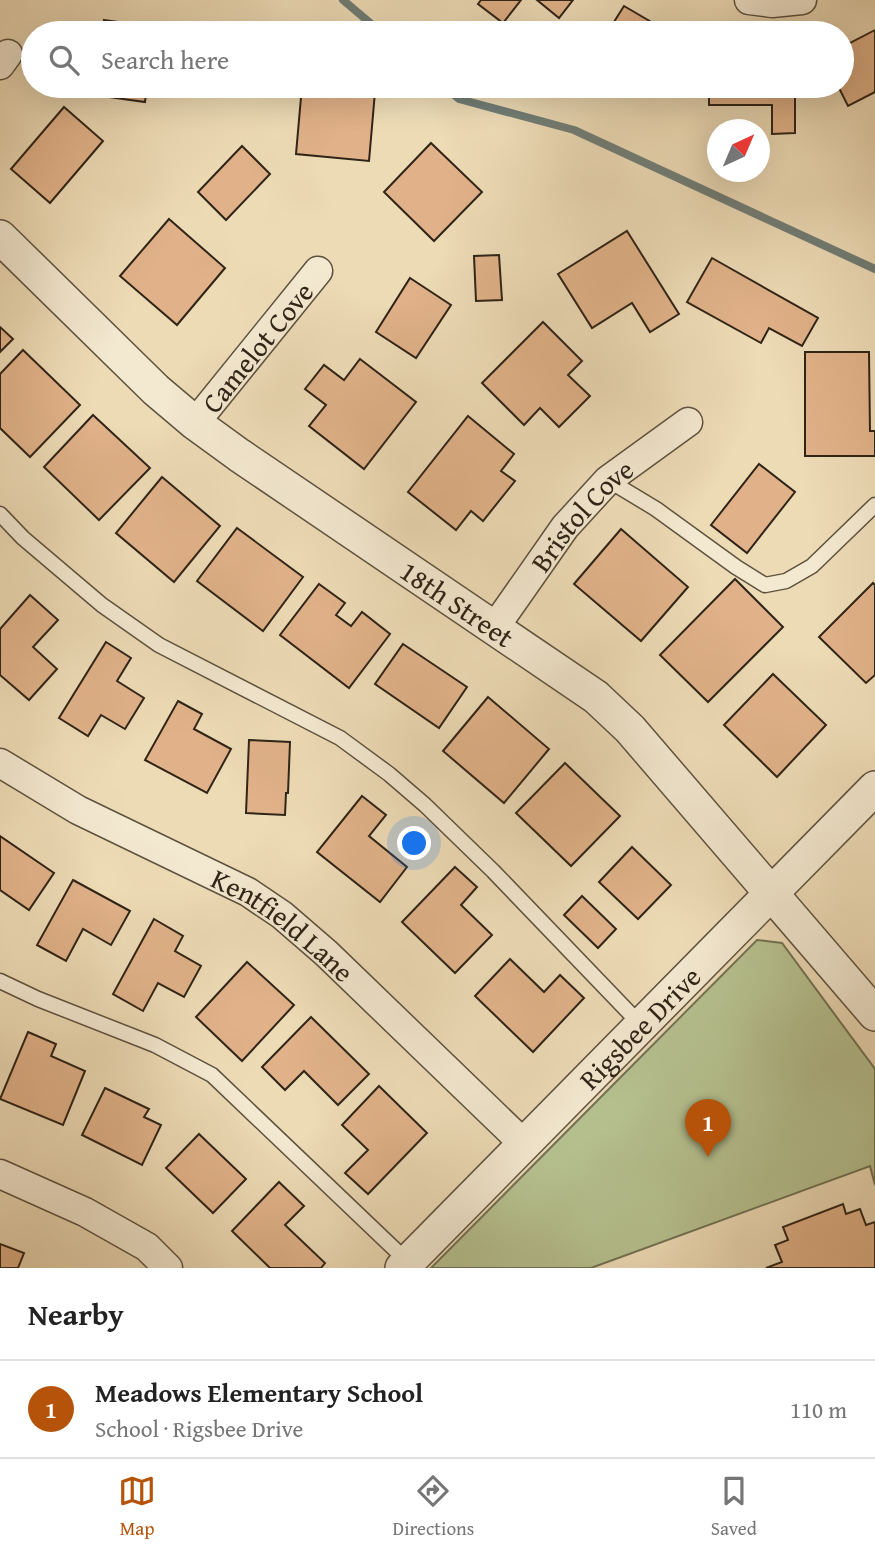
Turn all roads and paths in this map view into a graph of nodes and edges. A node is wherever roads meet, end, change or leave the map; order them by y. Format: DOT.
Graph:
graph roads {
  1 [pos="749,0"];
  2 [pos="802,0"];
  3 [pos="0,237"];
  4 [pos="317,271"];
  5 [pos="688,422"];
  6 [pos="195,423"];
  7 [pos="608,480"];
  8 [pos="875,505"];
  9 [pos="0,514"];
  10 [pos="495,627"];
  11 [pos="0,763"];
  12 [pos="875,788"];
  13 [pos="772,892"];
  14 [pos="0,981"];
  15 [pos="875,1014"];
  16 [pos="642,1026"];
  17 [pos="524,1145"];
  18 [pos="0,1174"];
  19 [pos="405,1265"];
  20 [pos="168,1268"];
  1 -- 2 [label="street"];
  3 -- 6 [label="street, 18th Street"];
  4 -- 6 [label="street, Camelot Cove"];
  5 -- 7 [label="street, Bristol Cove"];
  6 -- 10 [label="street, 18th Street"];
  7 -- 8 [label="lane"];
  7 -- 10 [label="street, Bristol Cove"];
  9 -- 16 [label="lane"];
  10 -- 13 [label="street, 18th Street"];
  11 -- 17 [label="street, Kentfield Lane"];
  12 -- 13 [label="street, Rigsbee Drive"];
  13 -- 15 [label="street, 18th Street"];
  13 -- 16 [label="street, Rigsbee Drive"];
  14 -- 19 [label="lane"];
  16 -- 17 [label="street, Rigsbee Drive"];
  17 -- 19 [label="street, Rigsbee Drive"];
  18 -- 20 [label="street"];
}
